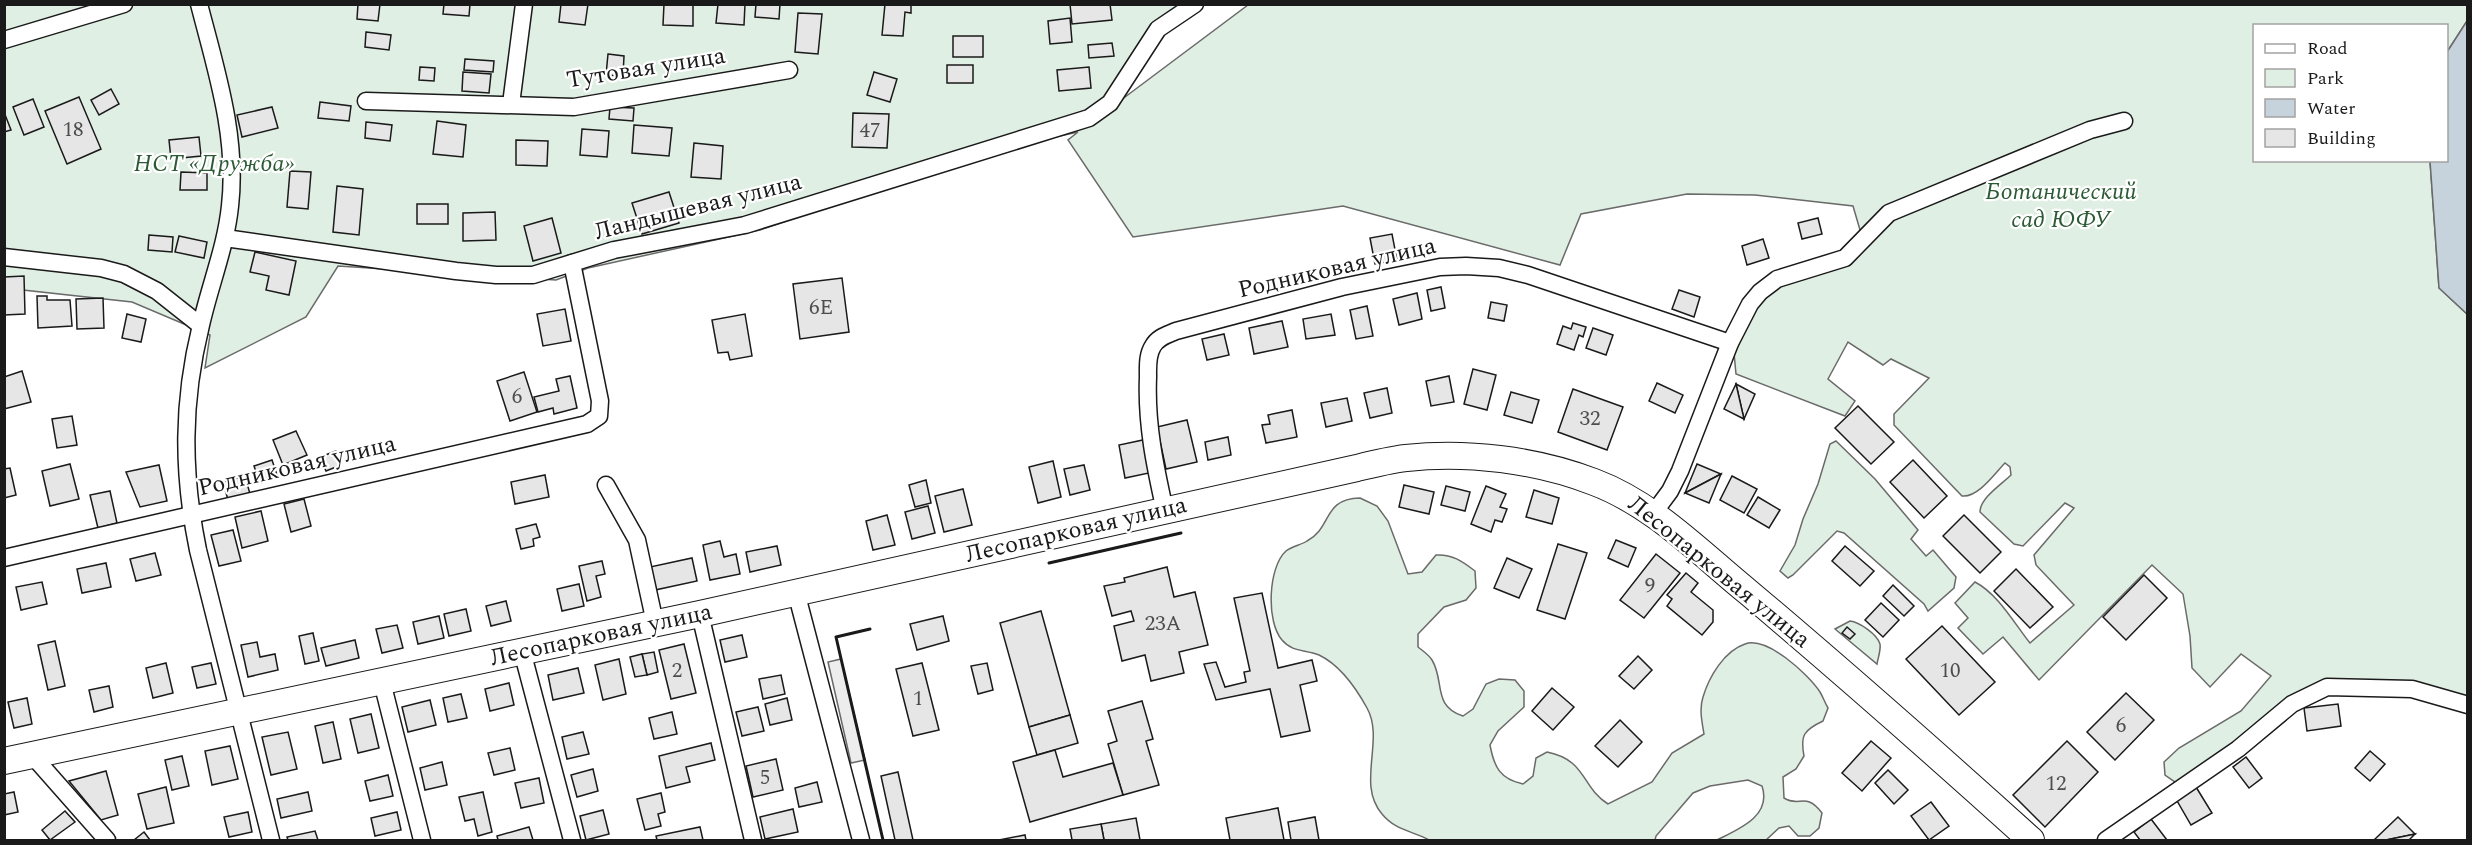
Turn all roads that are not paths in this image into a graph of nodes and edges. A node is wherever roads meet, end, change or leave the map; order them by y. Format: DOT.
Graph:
graph roads {
  1 [pos="124,4"];
  2 [pos="199,4"];
  3 [pos="524,4"];
  4 [pos="1195,4"];
  5 [pos="4,40"];
  6 [pos="789,70"];
  7 [pos="366,101"];
  8 [pos="511,104"];
  9 [pos="2124,121"];
  10 [pos="225,238"];
  11 [pos="4,257"];
  12 [pos="572,263"];
  13 [pos="201,325"];
  14 [pos="1730,343"];
  15 [pos="606,485"];
  16 [pos="1165,510"];
  17 [pos="1653,514"];
  18 [pos="191,515"];
  19 [pos="4,558"];
  20 [pos="796,592"];
  21 [pos="700,614"];
  22 [pos="655,623"];
  23 [pos="522,651"];
  24 [pos="382,682"];
  25 [pos="2468,705"];
  26 [pos="238,713"];
  27 [pos="32,755"];
  28 [pos="4,761"];
  29 [pos="107,840"];
  30 [pos="271,840"];
  31 [pos="422,840"];
  32 [pos="572,840"];
  33 [pos="753,840"];
  34 [pos="861,840"];
  35 [pos="2031,840"];
  36 [pos="2106,840"];
  1 -- 5 [label="street"];
  2 -- 10 [label="street"];
  3 -- 8 [label="street"];
  4 -- 12 [label="street, Ландышевая улица"];
  6 -- 8 [label="street, Тутовая улица"];
  7 -- 8 [label="street, Тутовая улица"];
  9 -- 14 [label="street"];
  10 -- 12 [label="street, Ландышевая улица"];
  10 -- 13 [label="street"];
  11 -- 13 [label="street"];
  12 -- 18 [label="street, Родниковая улица"];
  13 -- 18 [label="street"];
  14 -- 16 [label="street, Родниковая улица"];
  14 -- 17 [label="street"];
  15 -- 22 [label="street"];
  16 -- 17 [label="main road, Лесопарковая улица"];
  16 -- 20 [label="main road, Лесопарковая улица"];
  17 -- 35 [label="main road, Лесопарковая улица"];
  18 -- 19 [label="street, Родниковая улица"];
  18 -- 26 [label="street"];
  20 -- 21 [label="main road, Лесопарковая улица"];
  20 -- 34 [label="street"];
  21 -- 22 [label="main road, Лесопарковая улица"];
  21 -- 33 [label="street"];
  22 -- 23 [label="main road, Лесопарковая улица"];
  23 -- 24 [label="main road, Лесопарковая улица"];
  23 -- 32 [label="street"];
  24 -- 26 [label="main road, Лесопарковая улица"];
  24 -- 31 [label="street"];
  25 -- 36 [label="street"];
  26 -- 27 [label="main road, Лесопарковая улица"];
  26 -- 30 [label="street"];
  27 -- 28 [label="main road, Лесопарковая улица"];
  27 -- 29 [label="street"];
}
